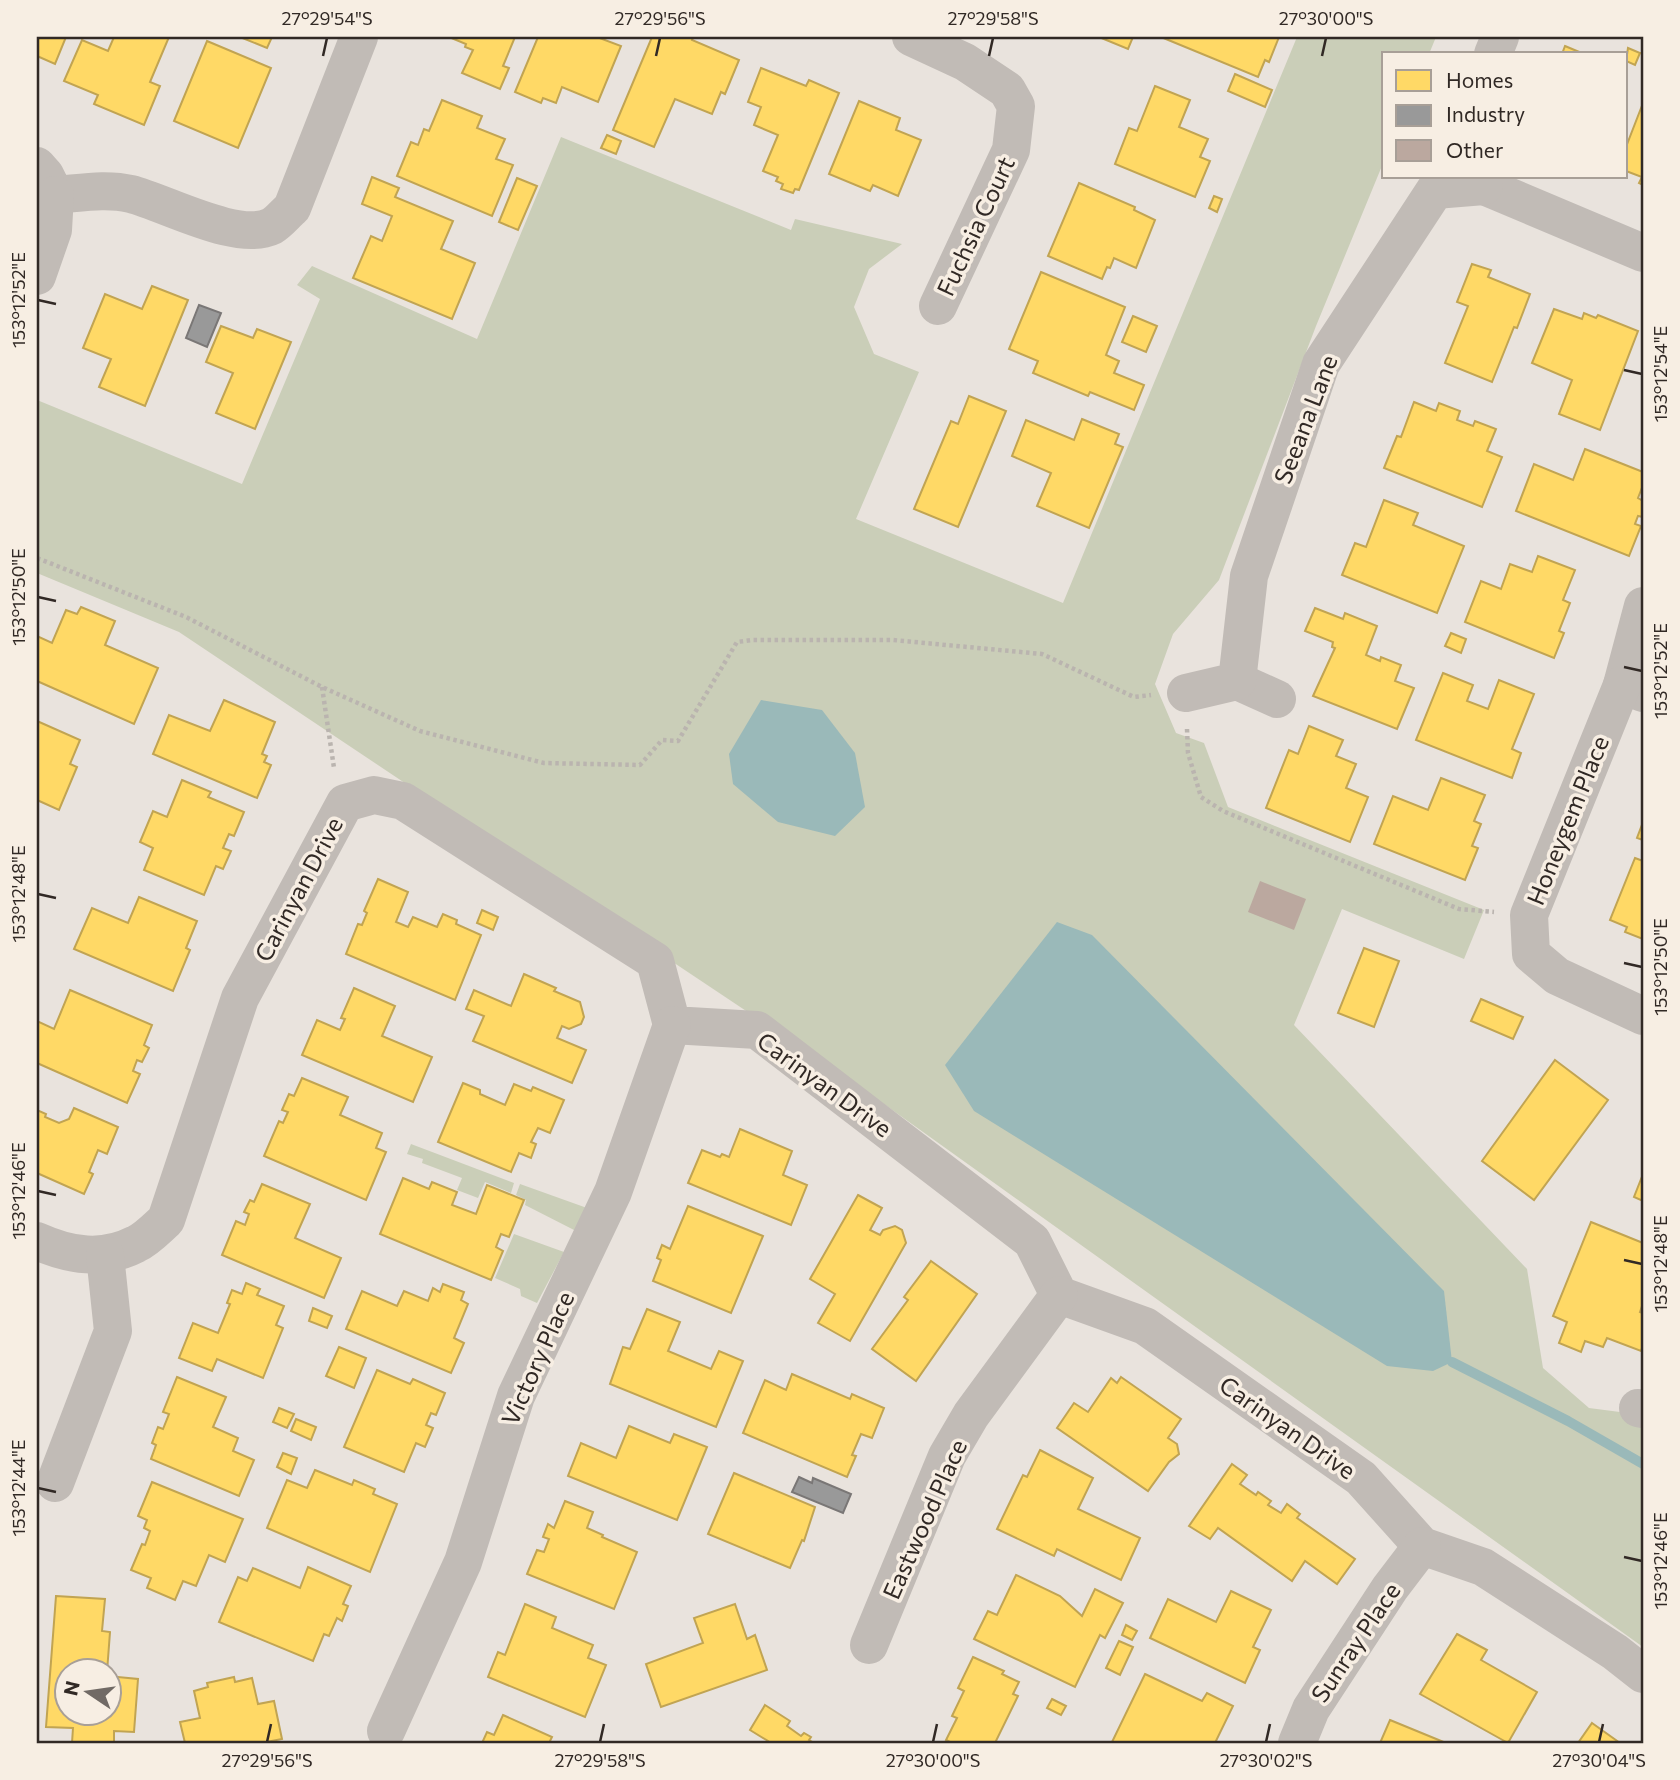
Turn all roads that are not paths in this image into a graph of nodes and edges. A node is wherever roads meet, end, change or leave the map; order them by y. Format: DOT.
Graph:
graph roads {
  1 [pos="359,37"];
  2 [pos="911,37"];
  3 [pos="46,181"];
  4 [pos="1482,181"];
  5 [pos="1643,253"];
  6 [pos="37,276"];
  7 [pos="938,306"];
  8 [pos="1643,606"];
  9 [pos="1237,681"];
  10 [pos="1633,689"];
  11 [pos="1186,693"];
  12 [pos="1277,699"];
  13 [pos="1643,1016"];
  14 [pos="672,1024"];
  15 [pos="37,1241"];
  16 [pos="105,1255"];
  17 [pos="1059,1294"];
  18 [pos="55,1483"];
  19 [pos="1422,1546"];
  20 [pos="869,1645"];
  21 [pos="1643,1674"];
  22 [pos="386,1731"];
  23 [pos="1297,1743"];
  1 -- 3 [label="street"];
  2 -- 7 [label="street, Fuchsia Court"];
  3 -- 6 [label="street"];
  4 -- 5 [label="street"];
  4 -- 9 [label="street, Seeana Lane"];
  8 -- 10 [label="street, Honeygem Place"];
  9 -- 11 [label="street"];
  9 -- 12 [label="street"];
  10 -- 13 [label="street, Honeygem Place"];
  14 -- 16 [label="street, Carinyan Drive"];
  14 -- 17 [label="street, Carinyan Drive"];
  14 -- 22 [label="street, Victory Place"];
  15 -- 16 [label="street, Carinyan Drive"];
  16 -- 18 [label="street"];
  17 -- 19 [label="street, Carinyan Drive"];
  17 -- 20 [label="street, Eastwood Place"];
  19 -- 21 [label="street, Carinyan Drive"];
  19 -- 23 [label="street, Sunray Place"];
}
